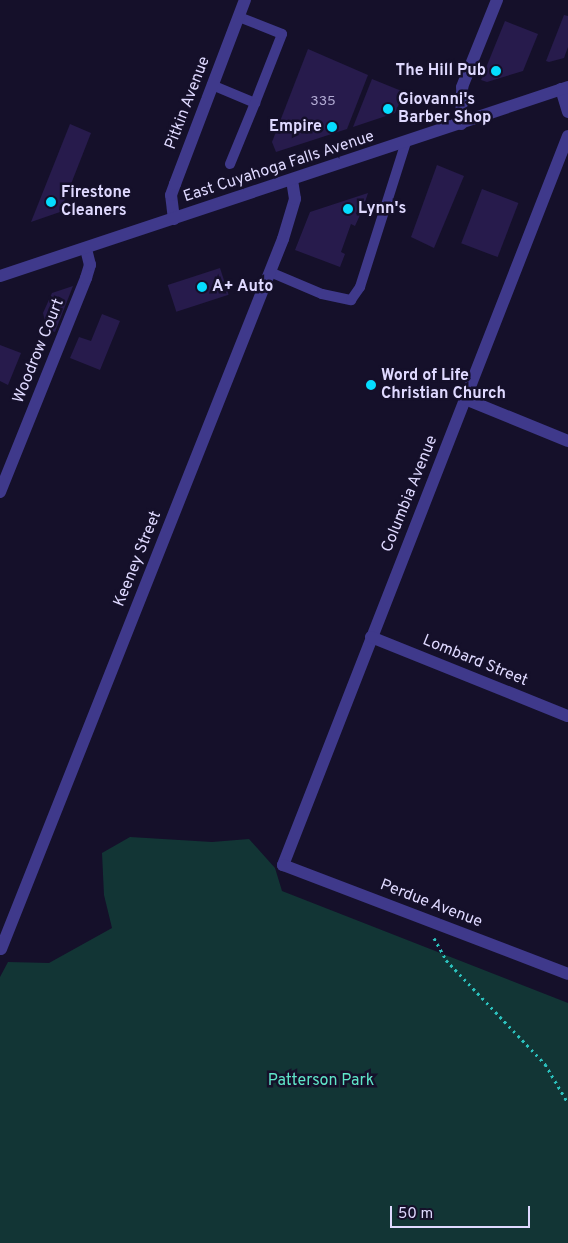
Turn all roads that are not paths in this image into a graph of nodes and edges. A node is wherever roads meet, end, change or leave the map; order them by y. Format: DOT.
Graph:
graph roads {
  1 [pos="245,0"];
  2 [pos="497,0"];
  3 [pos="239,17"];
  4 [pos="212,86"];
  5 [pos="565,88"];
  6 [pos="255,103"];
  7 [pos="568,112"];
  8 [pos="461,124"];
  9 [pos="568,136"];
  10 [pos="406,142"];
  11 [pos="230,164"];
  12 [pos="292,180"];
  13 [pos="174,219"];
  14 [pos="86,248"];
  15 [pos="270,272"];
  16 [pos="0,276"];
  17 [pos="465,399"];
  18 [pos="568,441"];
  19 [pos="0,492"];
  20 [pos="371,637"];
  21 [pos="568,716"];
  22 [pos="283,865"];
  23 [pos="0,950"];
  24 [pos="568,974"];
  1 -- 3 [label="street, Pitkin Avenue"];
  2 -- 8 [label="street"];
  3 -- 4 [label="street, Pitkin Avenue"];
  3 -- 6 [label="lane"];
  4 -- 6 [label="lane"];
  4 -- 13 [label="street, Pitkin Avenue"];
  5 -- 7 [label="street"];
  5 -- 8 [label="street, East Cuyahoga Falls Avenue"];
  6 -- 11 [label="lane"];
  8 -- 10 [label="street, East Cuyahoga Falls Avenue"];
  9 -- 17 [label="street, Columbia Avenue"];
  10 -- 12 [label="street, East Cuyahoga Falls Avenue"];
  10 -- 15 [label="lane"];
  12 -- 13 [label="street, East Cuyahoga Falls Avenue"];
  12 -- 15 [label="street, Keeney Street"];
  13 -- 14 [label="street, East Cuyahoga Falls Avenue"];
  14 -- 16 [label="street, East Cuyahoga Falls Avenue"];
  14 -- 19 [label="street, Woodrow Court"];
  15 -- 23 [label="street, Keeney Street"];
  17 -- 18 [label="street"];
  17 -- 20 [label="street, Columbia Avenue"];
  20 -- 21 [label="street, Lombard Street"];
  20 -- 22 [label="street, Columbia Avenue"];
  22 -- 24 [label="street, Perdue Avenue"];
}
